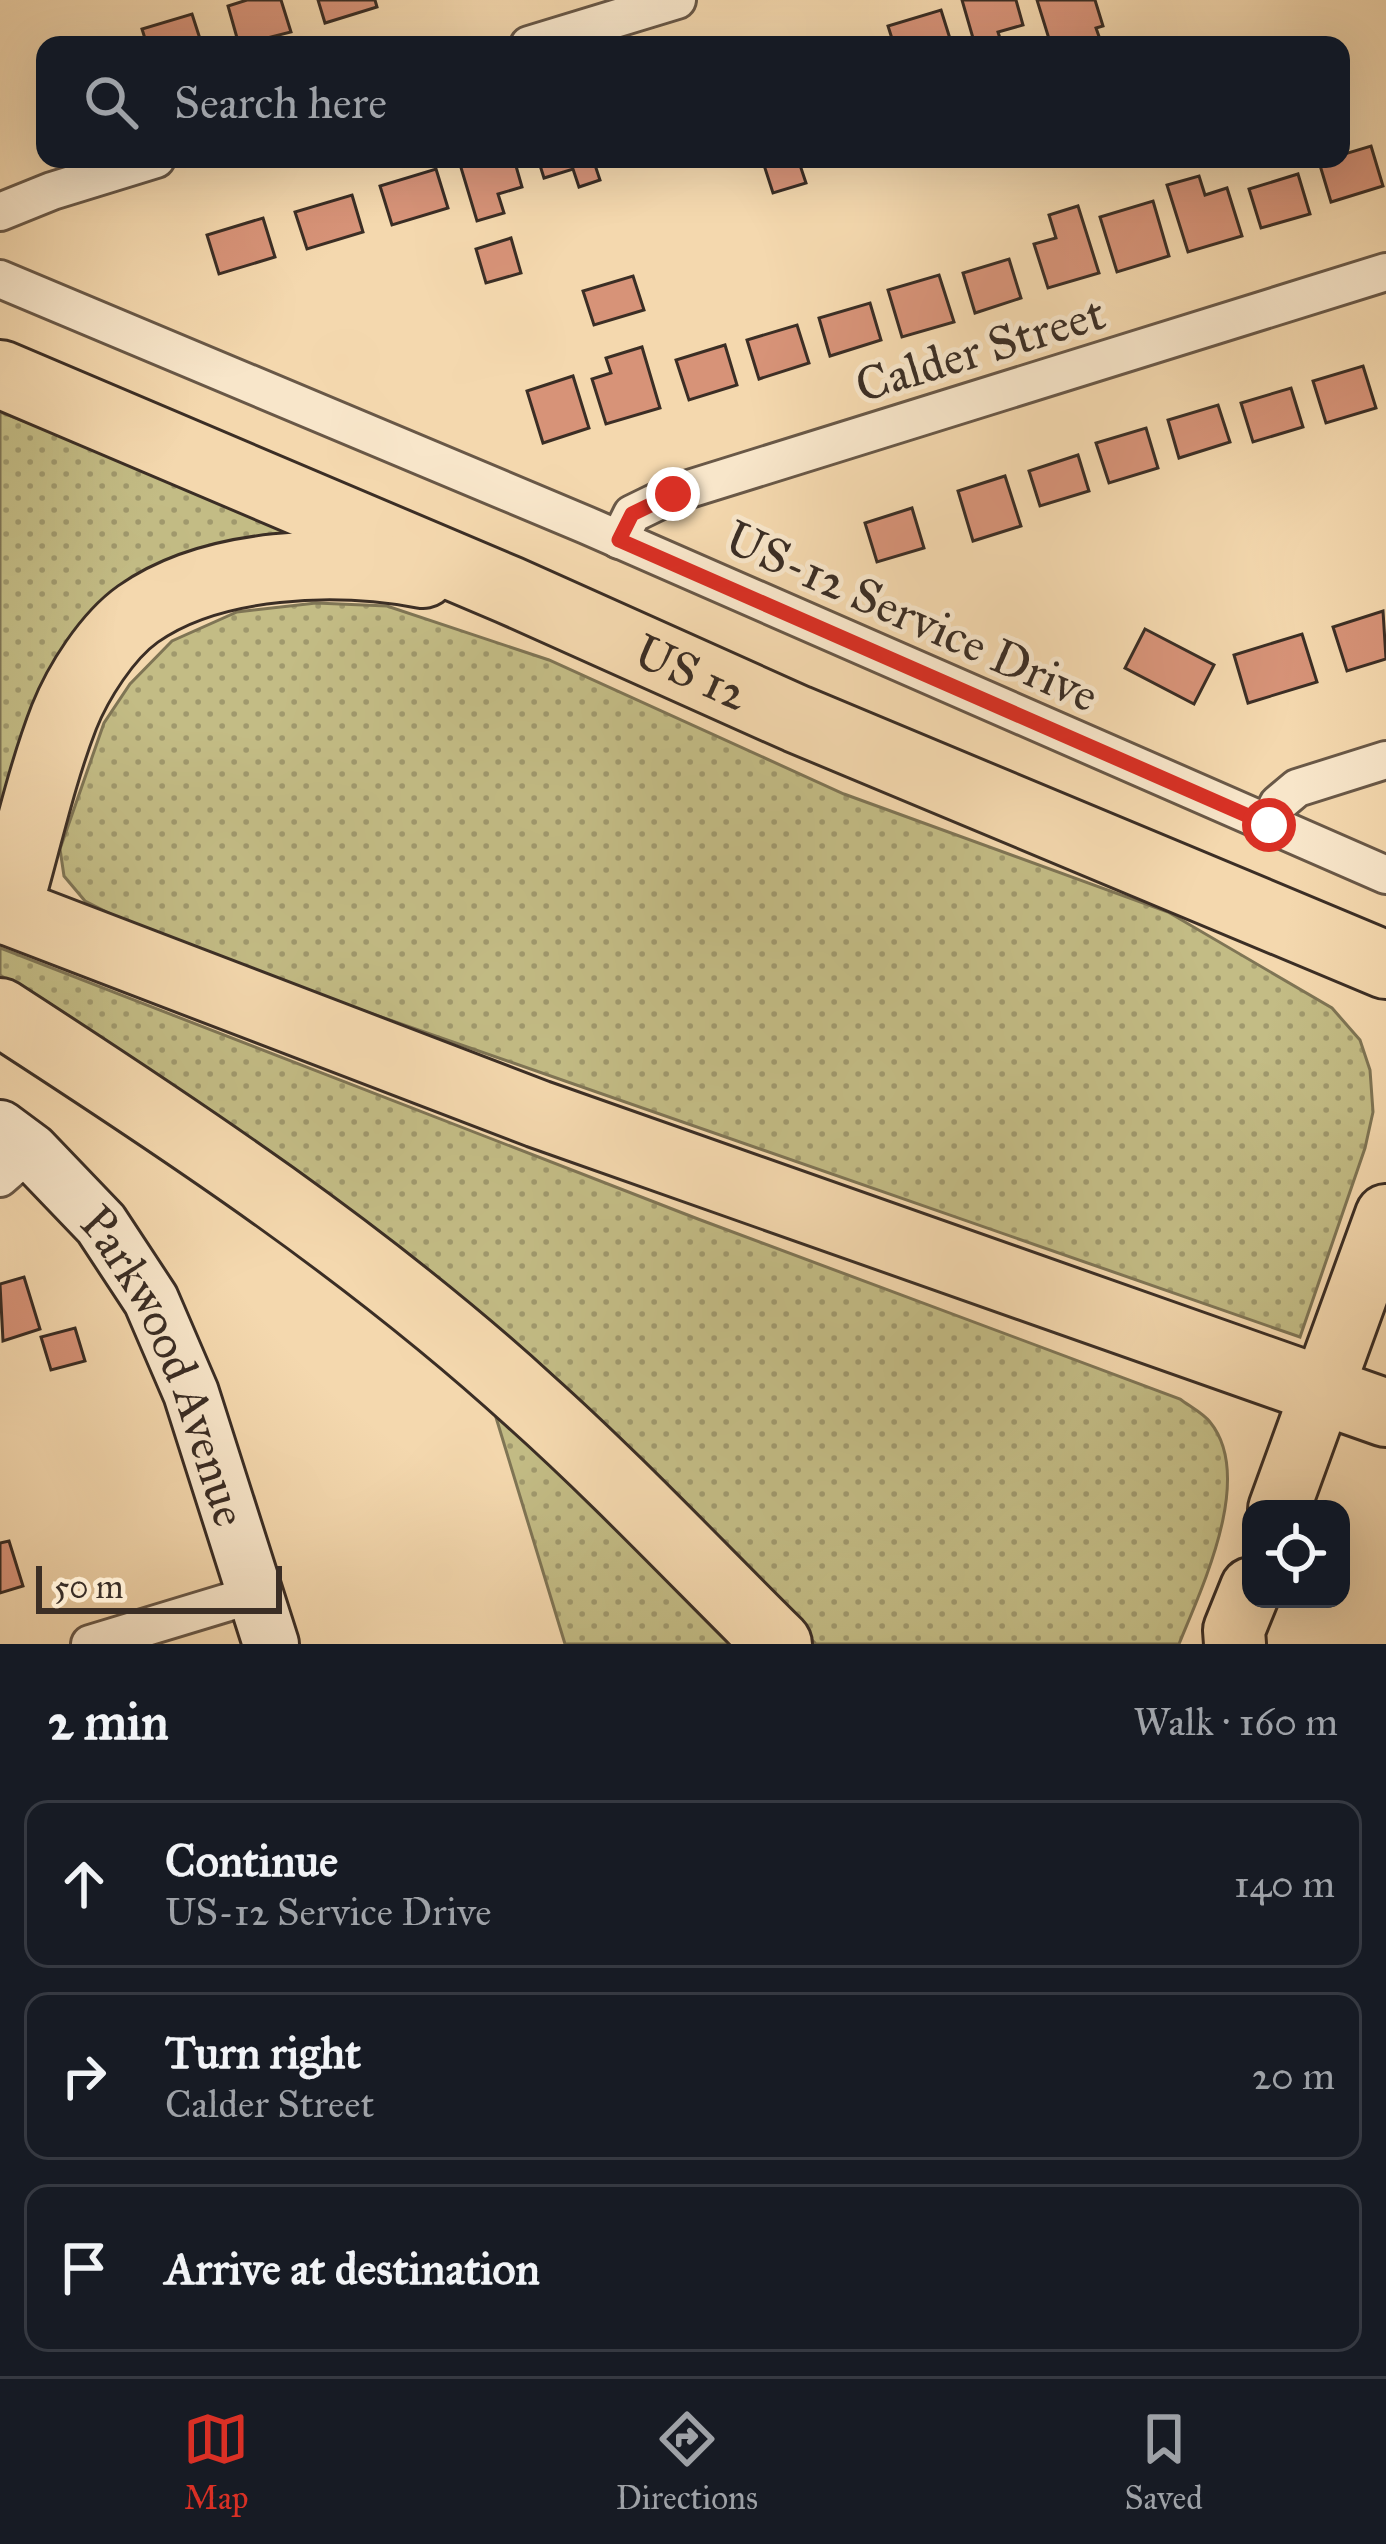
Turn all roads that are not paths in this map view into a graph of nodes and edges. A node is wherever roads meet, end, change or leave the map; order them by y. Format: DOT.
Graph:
graph roads {
  1 [pos="676,0"];
  2 [pos="559,36"];
  3 [pos="127,168"];
  4 [pos="0,212"];
  5 [pos="1386,272"];
  6 [pos="0,279"];
  7 [pos="0,374"];
  8 [pos="619,540"];
  9 [pos="509,590"];
  10 [pos="1386,760"];
  11 [pos="1269,825"];
  12 [pos="1386,875"];
  13 [pos="4,909"];
  14 [pos="1384,967"];
  15 [pos="0,1012"];
  16 [pos="10,1152"];
  17 [pos="1386,1215"];
  18 [pos="1323,1390"];
  19 [pos="1386,1413"];
  20 [pos="1283,1500"];
  21 [pos="263,1619"];
  22 [pos="90,1644"];
  23 [pos="778,1644"];
  1 -- 2 [label="street"];
  3 -- 4 [label="street"];
  5 -- 8 [label="street, Calder Street"];
  6 -- 8 [label="street, US-12 Service Drive"];
  7 -- 9 [label="highway, US 12 / US 12"];
  8 -- 11 [label="street, US-12 Service Drive"];
  9 -- 13 [label="highway"];
  9 -- 14 [label="highway, US 12 / US 12"];
  10 -- 11 [label="street"];
  11 -- 12 [label="street, US-12 Service Drive"];
  13 -- 18 [label="highway"];
  15 -- 23 [label="highway"];
  16 -- 21 [label="street, Parkwood Avenue"];
  17 -- 18 [label="main road"];
  18 -- 19 [label="highway"];
  18 -- 20 [label="main road"];
  21 -- 22 [label="street"];
}
